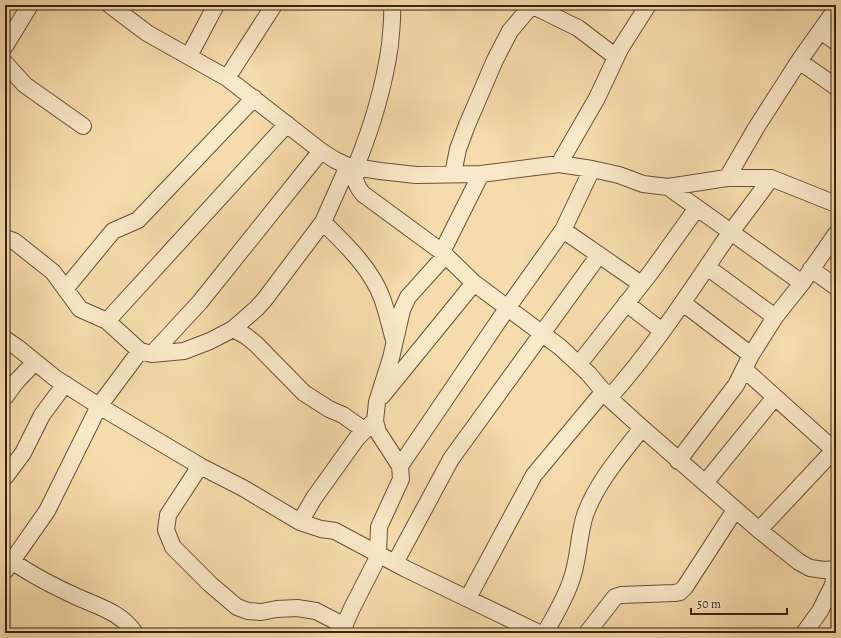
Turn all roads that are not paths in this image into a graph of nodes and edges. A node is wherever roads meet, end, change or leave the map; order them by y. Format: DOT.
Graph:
graph roads {
  1 [pos="30,5"];
  2 [pos="110,5"];
  3 [pos="216,5"];
  4 [pos="274,5"];
  5 [pos="392,5"];
  6 [pos="532,5"];
  7 [pos="648,5"];
  8 [pos="836,9"];
  9 [pos="821,31"];
  10 [pos="836,42"];
  11 [pos="5,46"];
  12 [pos="189,56"];
  13 [pos="616,57"];
  14 [pos="799,61"];
  15 [pos="5,63"];
  16 [pos="227,78"];
  17 [pos="836,87"];
  18 [pos="254,98"];
  19 [pos="287,124"];
  20 [pos="83,126"];
  21 [pos="321,151"];
  22 [pos="559,164"];
  23 [pos="352,166"];
  24 [pos="592,169"];
  25 [pos="453,174"];
  26 [pos="481,174"];
  27 [pos="727,178"];
  28 [pos="772,178"];
  29 [pos="668,187"];
  30 [pos="836,204"];
  31 [pos="697,208"];
  32 [pos="323,222"];
  33 [pos="563,230"];
  34 [pos="731,232"];
  35 [pos="836,234"];
  36 [pos="5,238"];
  37 [pos="443,254"];
  38 [pos="599,255"];
  39 [pos="707,267"];
  40 [pos="811,269"];
  41 [pos="474,283"];
  42 [pos="802,283"];
  43 [pos="641,284"];
  44 [pos="836,287"];
  45 [pos="66,288"];
  46 [pos="626,303"];
  47 [pos="682,303"];
  48 [pos="508,307"];
  49 [pos="775,317"];
  50 [pos="107,321"];
  51 [pos="233,329"];
  52 [pos="662,331"];
  53 [pos="542,333"];
  54 [pos="5,339"];
  55 [pos="394,342"];
  56 [pos="146,352"];
  57 [pos="751,355"];
  58 [pos="35,362"];
  59 [pos="578,364"];
  60 [pos="745,370"];
  61 [pos="65,384"];
  62 [pos="606,394"];
  63 [pos="5,397"];
  64 [pos="775,397"];
  65 [pos="377,402"];
  66 [pos="99,406"];
  67 [pos="369,426"];
  68 [pos="642,428"];
  69 [pos="835,449"];
  70 [pos="678,461"];
  71 [pos="200,466"];
  72 [pos="400,466"];
  73 [pos="5,477"];
  74 [pos="705,483"];
  75 [pos="735,510"];
  76 [pos="300,522"];
  77 [pos="759,530"];
  78 [pos="378,555"];
  79 [pos="8,563"];
  80 [pos="394,563"];
  81 [pos="836,569"];
  82 [pos="468,598"];
  83 [pos="343,630"];
  84 [pos="136,633"];
  85 [pos="539,633"];
  86 [pos="545,633"];
  87 [pos="586,633"];
  88 [pos="804,633"];
  1 -- 11 [label="street"];
  2 -- 12 [label="street"];
  3 -- 12 [label="street"];
  4 -- 16 [label="street"];
  5 -- 23 [label="street"];
  6 -- 13 [label="street"];
  6 -- 25 [label="street"];
  7 -- 13 [label="street"];
  8 -- 9 [label="street"];
  9 -- 10 [label="street"];
  9 -- 14 [label="street"];
  12 -- 16 [label="street"];
  13 -- 22 [label="street"];
  14 -- 17 [label="street"];
  14 -- 27 [label="street"];
  15 -- 20 [label="street"];
  16 -- 18 [label="street"];
  18 -- 19 [label="street"];
  18 -- 45 [label="street"];
  19 -- 21 [label="street"];
  19 -- 50 [label="street"];
  21 -- 23 [label="street"];
  21 -- 56 [label="street"];
  22 -- 24 [label="street"];
  22 -- 26 [label="street"];
  23 -- 25 [label="street"];
  23 -- 32 [label="street"];
  23 -- 37 [label="street"];
  24 -- 29 [label="street"];
  24 -- 33 [label="street"];
  25 -- 26 [label="street"];
  26 -- 37 [label="street"];
  27 -- 28 [label="street"];
  27 -- 29 [label="street"];
  28 -- 30 [label="street"];
  28 -- 34 [label="street"];
  29 -- 31 [label="street"];
  31 -- 34 [label="street"];
  31 -- 43 [label="street"];
  32 -- 51 [label="street"];
  32 -- 55 [label="street"];
  33 -- 38 [label="street"];
  33 -- 48 [label="street"];
  34 -- 39 [label="street"];
  34 -- 42 [label="street"];
  35 -- 40 [label="street"];
  36 -- 45 [label="street"];
  37 -- 41 [label="street"];
  37 -- 55 [label="street"];
  38 -- 43 [label="street"];
  38 -- 53 [label="street"];
  39 -- 47 [label="street"];
  39 -- 49 [label="street"];
  40 -- 42 [label="street"];
  40 -- 44 [label="street"];
  41 -- 48 [label="street"];
  41 -- 65 [label="street"];
  42 -- 49 [label="street"];
  43 -- 46 [label="street"];
  45 -- 50 [label="street"];
  46 -- 52 [label="street"];
  46 -- 59 [label="street"];
  47 -- 52 [label="street"];
  47 -- 57 [label="street"];
  48 -- 53 [label="street"];
  48 -- 72 [label="street"];
  49 -- 57 [label="street"];
  50 -- 56 [label="street"];
  51 -- 56 [label="street"];
  51 -- 67 [label="street"];
  52 -- 62 [label="street"];
  53 -- 59 [label="street"];
  53 -- 80 [label="street"];
  54 -- 58 [label="street"];
  55 -- 65 [label="street"];
  56 -- 66 [label="street"];
  57 -- 60 [label="street"];
  58 -- 61 [label="street"];
  58 -- 63 [label="street"];
  59 -- 62 [label="street"];
  60 -- 64 [label="street"];
  60 -- 70 [label="street"];
  61 -- 66 [label="street"];
  61 -- 73 [label="street"];
  62 -- 68 [label="street"];
  62 -- 82 [label="street"];
  64 -- 69 [label="street"];
  64 -- 74 [label="street"];
  65 -- 67 [label="street"];
  66 -- 71 [label="street"];
  66 -- 79 [label="street"];
  67 -- 72 [label="street"];
  67 -- 76 [label="street"];
  68 -- 70 [label="street"];
  68 -- 86 [label="street"];
  69 -- 77 [label="street"];
  70 -- 74 [label="street"];
  71 -- 76 [label="street"];
  71 -- 83 [label="street"];
  72 -- 78 [label="street"];
  74 -- 75 [label="street"];
  75 -- 77 [label="street"];
  75 -- 87 [label="street"];
  76 -- 78 [label="street"];
  77 -- 81 [label="street"];
  78 -- 80 [label="street"];
  78 -- 83 [label="street"];
  79 -- 84 [label="street"];
  80 -- 82 [label="street"];
  81 -- 88 [label="street"];
  82 -- 85 [label="street"];
}
